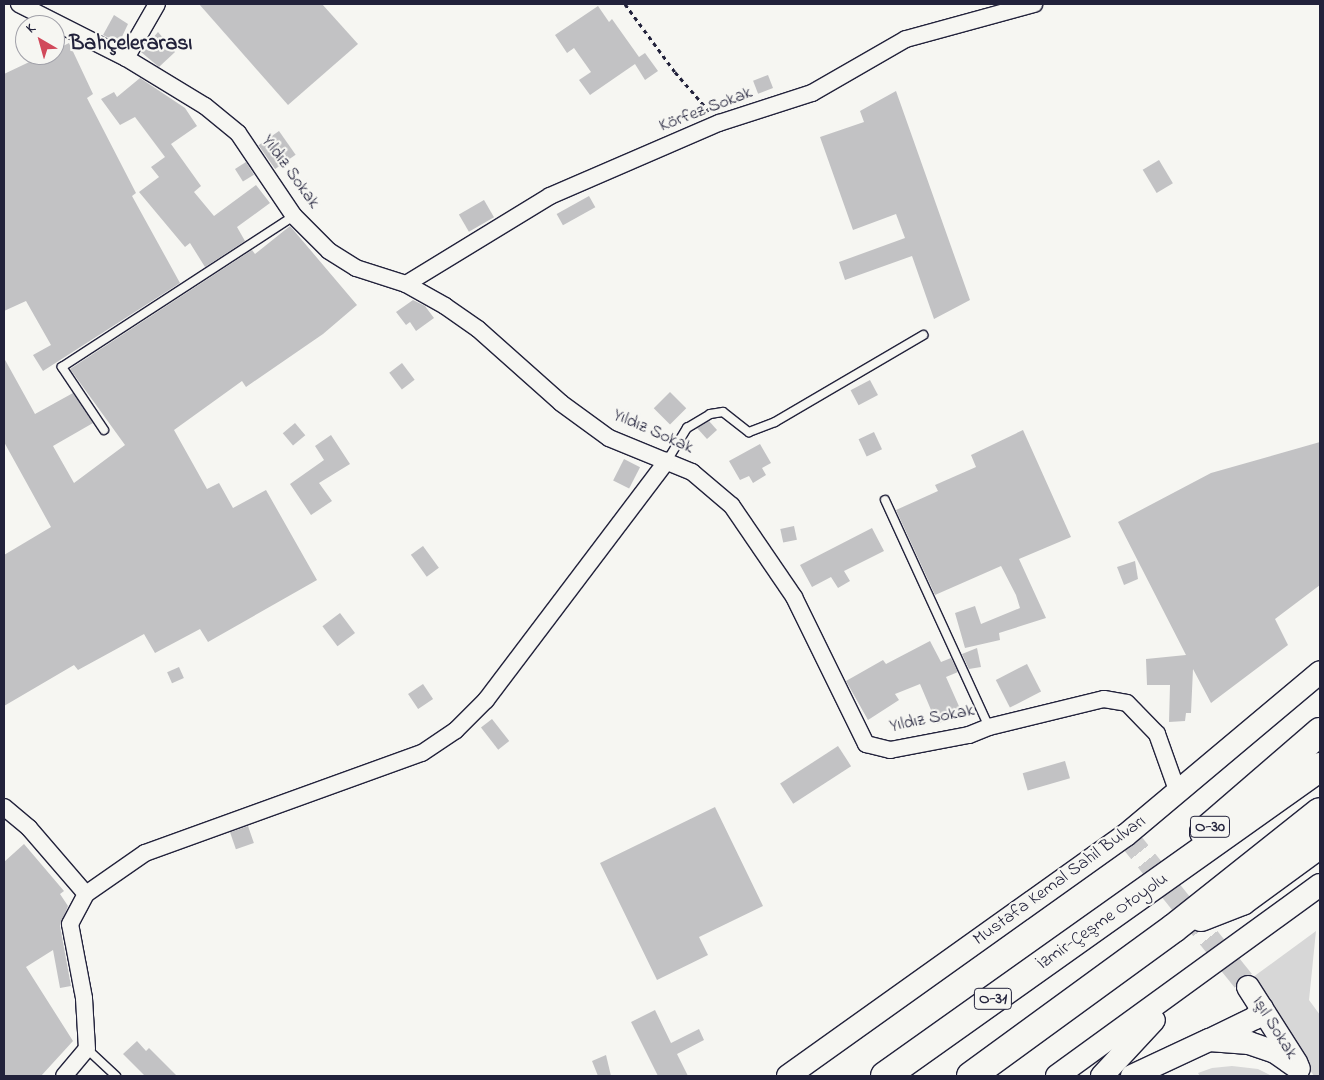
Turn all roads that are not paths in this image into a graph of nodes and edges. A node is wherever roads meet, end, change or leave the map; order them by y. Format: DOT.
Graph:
graph roads {
  1 [pos="19,4"];
  2 [pos="157,4"];
  3 [pos="1034,4"];
  4 [pos="126,58"];
  5 [pos="294,216"];
  6 [pos="406,284"];
  7 [pos="923,335"];
  8 [pos="104,430"];
  9 [pos="667,461"];
  10 [pos="885,500"];
  11 [pos="1320,672"];
  12 [pos="989,727"];
  13 [pos="1320,732"];
  14 [pos="1320,767"];
  15 [pos="1178,793"];
  16 [pos="4,807"];
  17 [pos="1320,812"];
  18 [pos="1320,844"];
  19 [pos="1315,893"];
  20 [pos="86,894"];
  21 [pos="1101,923"];
  22 [pos="1174,928"];
  23 [pos="1207,968"];
  24 [pos="1248,987"];
  25 [pos="1262,1008"];
  26 [pos="1209,1040"];
  27 [pos="87,1049"];
  28 [pos="1302,1072"];
  29 [pos="64,1076"];
  30 [pos="116,1076"];
  31 [pos="788,1076"];
  32 [pos="885,1076"];
  33 [pos="971,1076"];
  34 [pos="1057,1076"];
  35 [pos="1102,1076"];
  36 [pos="1132,1076"];
  1 -- 4 [label="street, Yıldız Sokak"];
  2 -- 4 [label="street"];
  3 -- 6 [label="street, Körfez Sokak"];
  4 -- 5 [label="street, Yıldız Sokak"];
  5 -- 6 [label="street, Yıldız Sokak"];
  5 -- 8 [label="lane"];
  6 -- 9 [label="street, Yıldız Sokak"];
  7 -- 9 [label="lane"];
  9 -- 12 [label="street, Yıldız Sokak"];
  9 -- 20 [label="street"];
  10 -- 12 [label="lane"];
  11 -- 15 [label="street, Mustafa Kemal Sahil Bulvarı"];
  12 -- 15 [label="street, Yıldız Sokak"];
  13 -- 21 [label="highway, O-30"];
  14 -- 21 [label="highway, İzmir-Çeşme Otoyolu"];
  15 -- 31 [label="street, Mustafa Kemal Sahil Bulvarı"];
  16 -- 20 [label="street"];
  17 -- 22 [label="highway"];
  18 -- 22 [label="highway"];
  19 -- 23 [label="street"];
  20 -- 27 [label="street"];
  21 -- 32 [label="highway, İzmir-Çeşme Otoyolu / O-31"];
  22 -- 33 [label="highway"];
  23 -- 34 [label="street"];
  23 -- 35 [label="street"];
  24 -- 25 [label="street, Işıl Sokak"];
  25 -- 26 [label="street"];
  25 -- 28 [label="street, Işıl Sokak"];
  26 -- 28 [label="street"];
  26 -- 36 [label="street"];
  27 -- 29 [label="street"];
  27 -- 30 [label="lane"];
}
